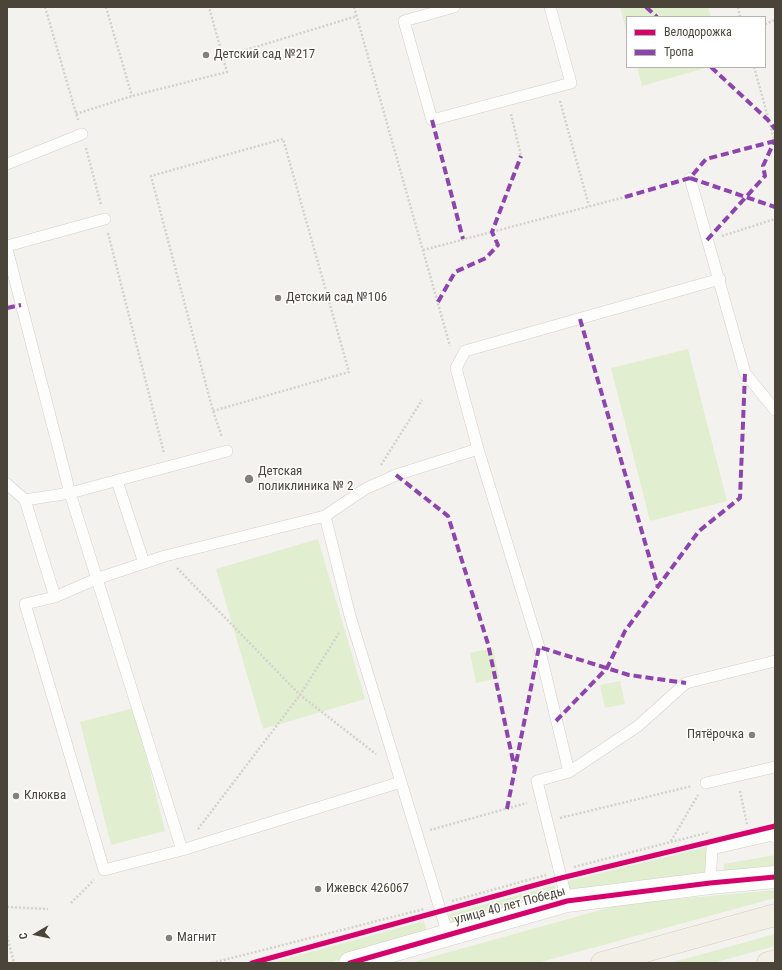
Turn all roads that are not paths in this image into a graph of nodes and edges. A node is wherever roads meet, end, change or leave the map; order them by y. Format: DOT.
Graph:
graph roads {
  1 [pos="454,7"];
  2 [pos="550,7"];
  3 [pos="82,134"];
  4 [pos="7,164"];
  5 [pos="690,178"];
  6 [pos="105,219"];
  7 [pos="7,246"];
  8 [pos="7,250"];
  9 [pos="720,279"];
  10 [pos="775,410"];
  11 [pos="478,449"];
  12 [pos="227,451"];
  13 [pos="118,481"];
  14 [pos="7,484"];
  15 [pos="70,493"];
  16 [pos="25,500"];
  17 [pos="325,516"];
  18 [pos="144,563"];
  19 [pos="96,579"];
  20 [pos="55,597"];
  21 [pos="775,661"];
  22 [pos="775,767"];
  23 [pos="569,772"];
  24 [pos="399,777"];
  25 [pos="706,783"];
  26 [pos="775,837"];
  27 [pos="182,850"];
  28 [pos="775,877"];
  29 [pos="710,883"];
  30 [pos="567,901"];
  31 [pos="775,915"];
  32 [pos="448,935"];
  33 [pos="775,961"];
  34 [pos="350,963"];
  35 [pos="602,963"];
  36 [pos="768,963"];
  1 -- 2 [label="lane"];
  3 -- 4 [label="lane"];
  5 -- 9 [label="lane"];
  6 -- 7 [label="lane"];
  8 -- 15 [label="lane"];
  9 -- 10 [label="lane"];
  9 -- 11 [label="lane"];
  11 -- 17 [label="lane"];
  11 -- 23 [label="lane"];
  12 -- 13 [label="lane"];
  13 -- 15 [label="lane"];
  13 -- 18 [label="lane"];
  14 -- 16 [label="lane"];
  15 -- 16 [label="lane"];
  15 -- 19 [label="lane"];
  16 -- 20 [label="lane"];
  17 -- 18 [label="lane"];
  17 -- 24 [label="lane"];
  18 -- 19 [label="lane"];
  19 -- 20 [label="lane"];
  19 -- 27 [label="lane"];
  20 -- 27 [label="lane"];
  21 -- 23 [label="lane"];
  22 -- 25 [label="lane"];
  23 -- 30 [label="lane"];
  24 -- 27 [label="lane"];
  24 -- 32 [label="lane"];
  26 -- 29 [label="lane"];
  28 -- 29 [label="street, улица 40 лет Победы"];
  29 -- 30 [label="street, улица 40 лет Победы"];
  30 -- 32 [label="street, улица 40 лет Победы"];
  31 -- 35 [label="main road"];
  32 -- 34 [label="street, улица 40 лет Победы"];
  33 -- 36 [label="main road"];
}
